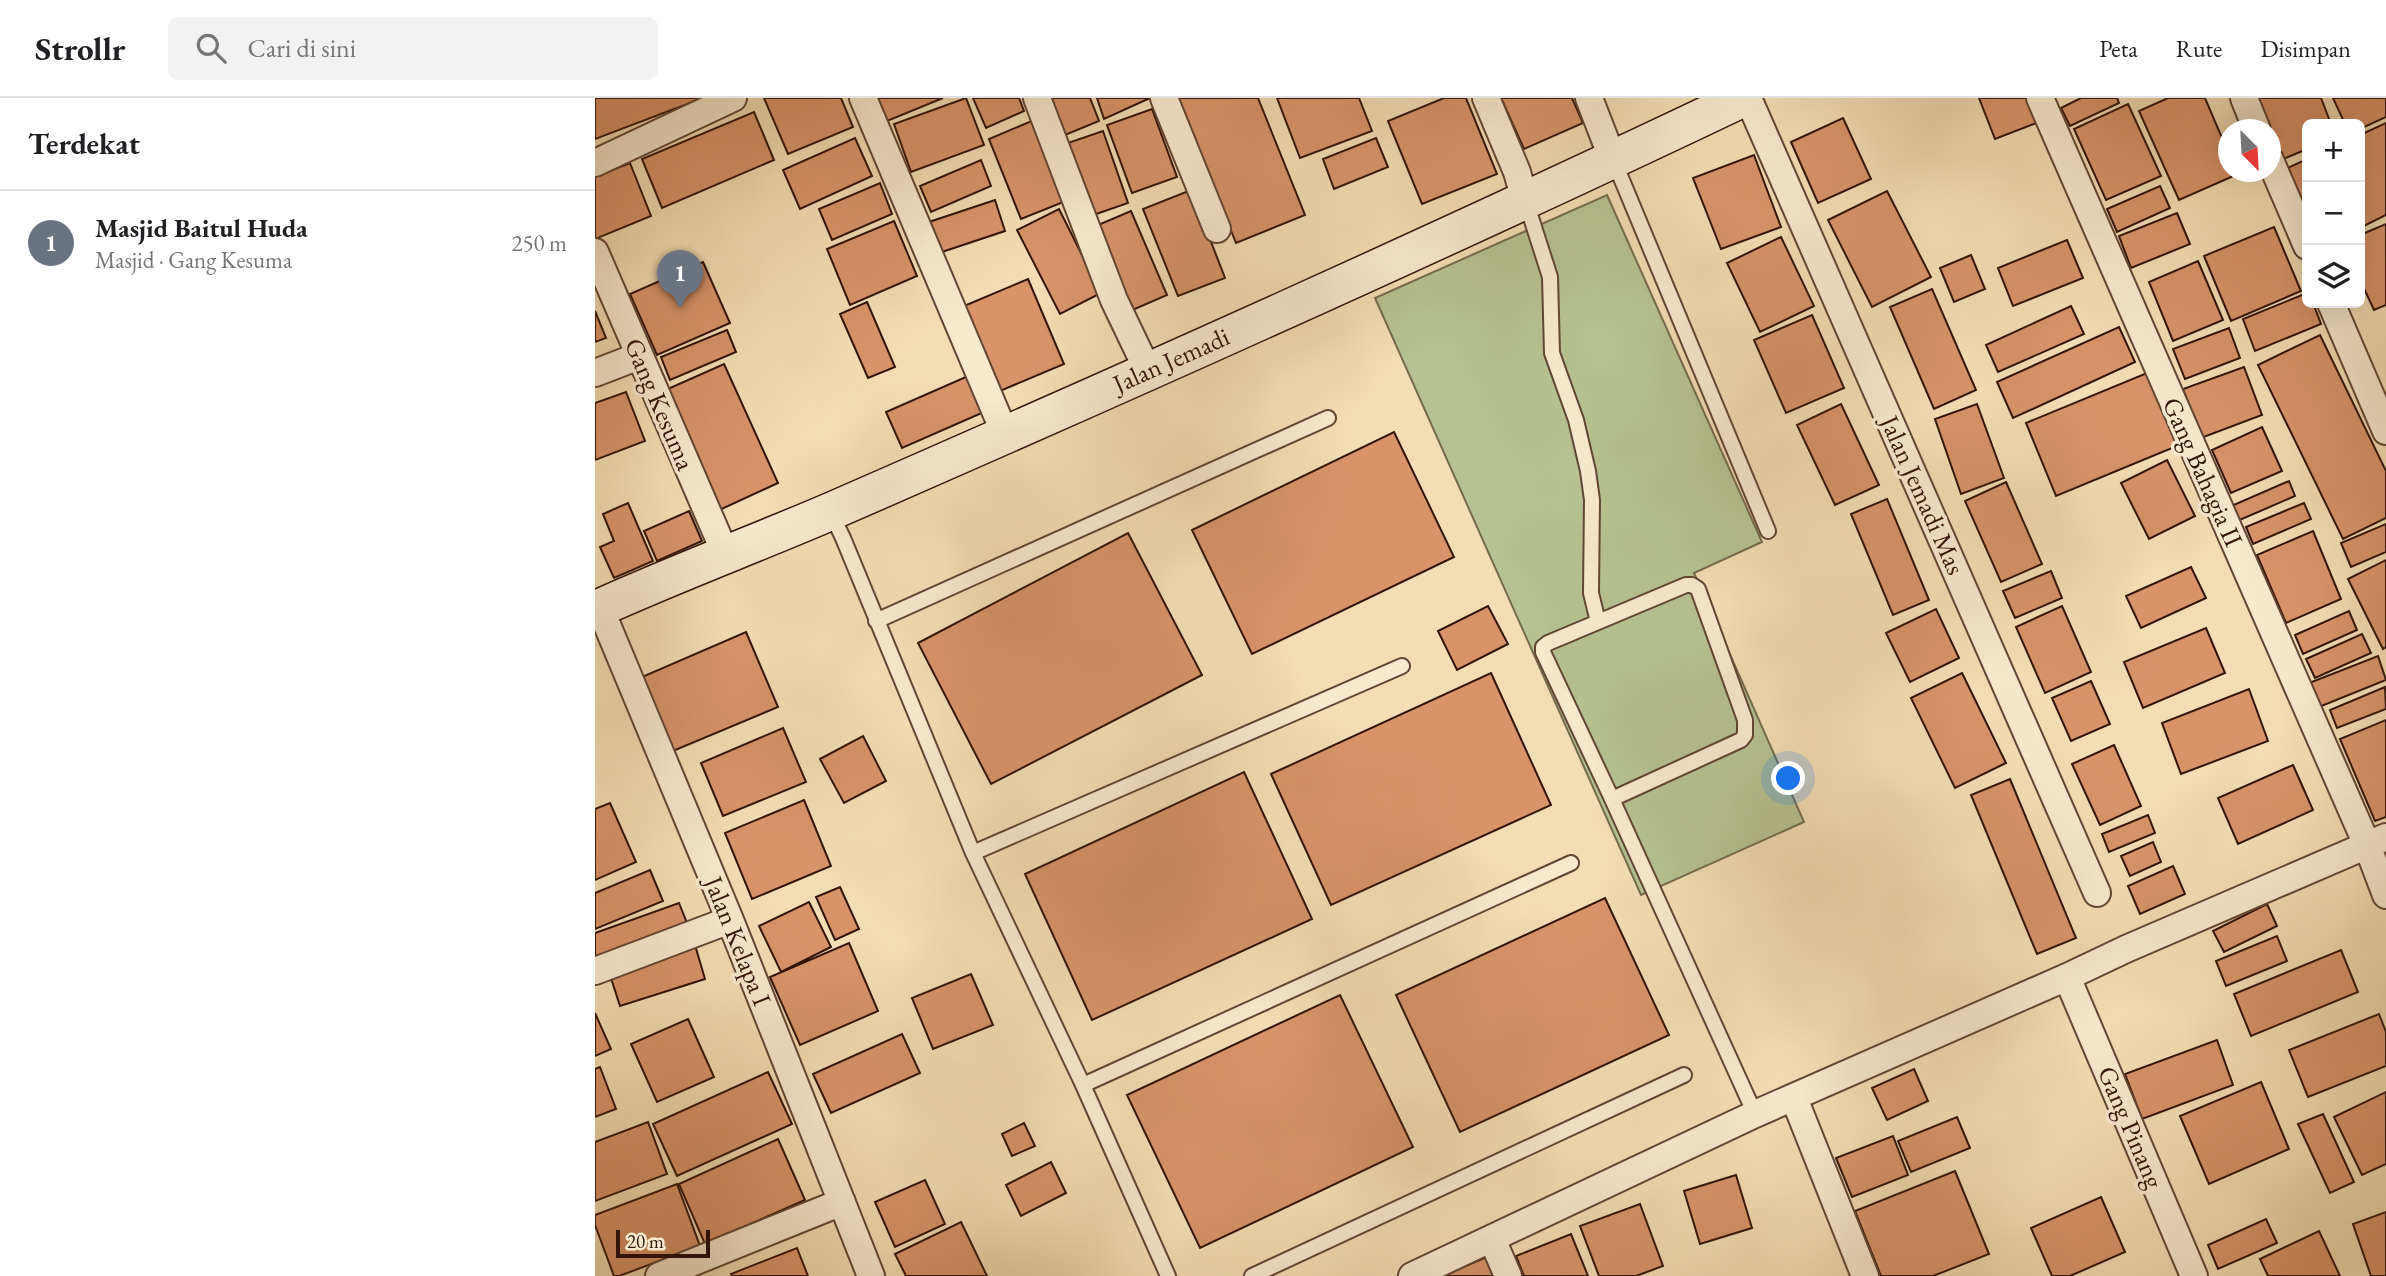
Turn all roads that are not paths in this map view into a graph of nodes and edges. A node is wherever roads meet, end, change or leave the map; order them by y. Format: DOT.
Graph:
graph roads {
  1 [pos="733,98"];
  2 [pos="863,98"];
  3 [pos="1037,98"];
  4 [pos="1164,98"];
  5 [pos="1486,98"];
  6 [pos="1589,98"];
  7 [pos="2040,98"];
  8 [pos="2244,98"];
  9 [pos="1737,100"];
  10 [pos="2253,119"];
  11 [pos="1613,160"];
  12 [pos="595,163"];
  13 [pos="2279,182"];
  14 [pos="1525,200"];
  15 [pos="1217,229"];
  16 [pos="2307,245"];
  17 [pos="595,252"];
  18 [pos="2333,308"];
  19 [pos="639,356"];
  20 [pos="1148,371"];
  21 [pos="595,373"];
  22 [pos="1328,418"];
  23 [pos="2386,431"];
  24 [pos="1005,435"];
  25 [pos="831,511"];
  26 [pos="1768,531"];
  27 [pos="726,555"];
  28 [pos="598,609"];
  29 [pos="876,621"];
  30 [pos="1598,622"];
  31 [pos="1402,666"];
  32 [pos="1612,799"];
  33 [pos="2376,841"];
  34 [pos="972,853"];
  35 [pos="1571,863"];
  36 [pos="2097,893"];
  37 [pos="2386,895"];
  38 [pos="730,920"];
  39 [pos="595,971"];
  40 [pos="2067,977"];
  41 [pos="1684,1075"];
  42 [pos="1083,1085"];
  43 [pos="1794,1098"];
  44 [pos="1755,1114"];
  45 [pos="842,1202"];
  46 [pos="1492,1238"];
  47 [pos="659,1276"];
  48 [pos="871,1276"];
  49 [pos="1168,1276"];
  50 [pos="1252,1276"];
  51 [pos="1412,1276"];
  52 [pos="1508,1276"];
  53 [pos="1865,1276"];
  54 [pos="2194,1276"];
  1 -- 12 [label="street"];
  2 -- 24 [label="street"];
  3 -- 20 [label="street"];
  4 -- 15 [label="street"];
  5 -- 14 [label="street"];
  6 -- 11 [label="street"];
  7 -- 33 [label="street, Gang Bahagia II"];
  8 -- 10 [label="street"];
  9 -- 11 [label="street, Jalan Jemadi"];
  9 -- 36 [label="street, Jalan Jemadi Mas"];
  11 -- 14 [label="street, Jalan Jemadi"];
  11 -- 26 [label="lane"];
  13 -- 16 [label="street"];
  14 -- 20 [label="street, Jalan Jemadi"];
  14 -- 30 [label="lane"];
  17 -- 19 [label="street, Gang Kesuma"];
  18 -- 23 [label="street"];
  19 -- 21 [label="street"];
  19 -- 27 [label="street, Gang Kesuma"];
  20 -- 24 [label="street, Jalan Jemadi"];
  22 -- 29 [label="lane"];
  24 -- 25 [label="street, Jalan Jemadi"];
  25 -- 27 [label="street, Jalan Jemadi"];
  25 -- 29 [label="lane"];
  27 -- 28 [label="street, Jalan Jemadi"];
  28 -- 38 [label="street, Jalan Kelapa I"];
  29 -- 34 [label="lane"];
  30 -- 32 [label="lane"];
  30 -- 32 [label="lane"];
  31 -- 34 [label="lane"];
  32 -- 44 [label="lane"];
  33 -- 37 [label="street, Gang Bahagia II"];
  33 -- 40 [label="street"];
  34 -- 42 [label="lane"];
  35 -- 42 [label="lane"];
  38 -- 39 [label="street"];
  38 -- 45 [label="street, Jalan Kelapa I"];
  40 -- 43 [label="street"];
  40 -- 54 [label="street, Gang Pinang"];
  41 -- 50 [label="lane"];
  42 -- 49 [label="lane"];
  43 -- 44 [label="street"];
  43 -- 53 [label="street"];
  44 -- 46 [label="street"];
  45 -- 47 [label="street"];
  45 -- 48 [label="street, Jalan Kelapa I"];
  46 -- 51 [label="street"];
  46 -- 52 [label="street"];
}
